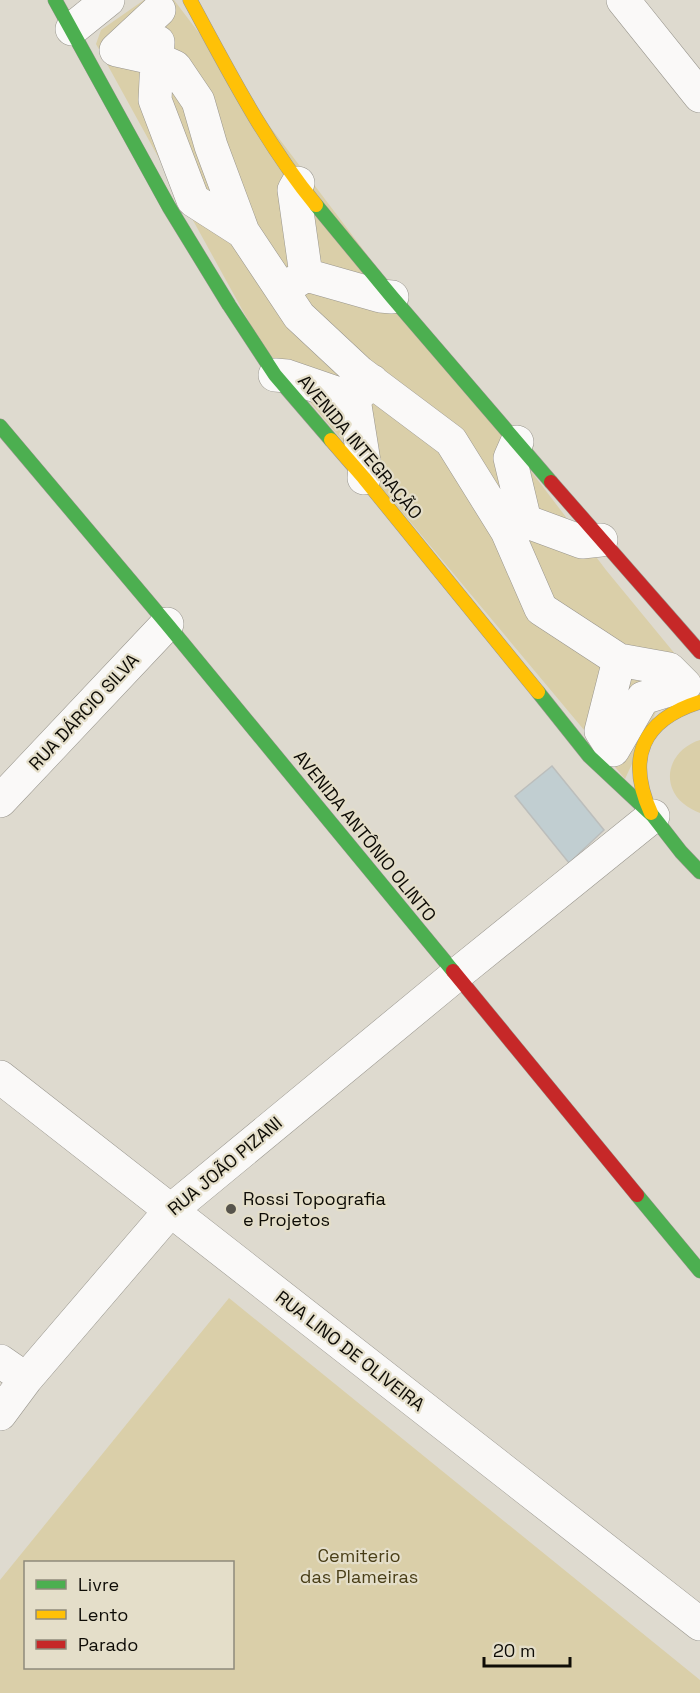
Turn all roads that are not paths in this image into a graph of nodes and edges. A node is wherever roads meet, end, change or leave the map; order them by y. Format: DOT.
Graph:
graph roads {
  1 [pos="108,0"];
  2 [pos="190,0"];
  3 [pos="622,0"];
  4 [pos="61,8"];
  5 [pos="157,59"];
  6 [pos="700,96"];
  7 [pos="298,183"];
  8 [pos="294,282"];
  9 [pos="392,297"];
  10 [pos="275,375"];
  11 [pos="363,390"];
  12 [pos="0,426"];
  13 [pos="517,442"];
  14 [pos="364,478"];
  15 [pos="516,526"];
  16 [pos="601,540"];
  17 [pos="167,624"];
  18 [pos="700,652"];
  19 [pos="619,660"];
  20 [pos="700,702"];
  21 [pos="0,801"];
  22 [pos="653,816"];
  23 [pos="686,838"];
  24 [pos="700,872"];
  25 [pos="456,975"];
  26 [pos="0,1077"];
  27 [pos="170,1211"];
  28 [pos="700,1271"];
  29 [pos="13,1370"];
  30 [pos="0,1414"];
  31 [pos="700,1624"];
  1 -- 4 [label="street"];
  2 -- 7 [label="street"];
  3 -- 6 [label="street"];
  4 -- 10 [label="street, AVENIDA INTEGRAÇÃO"];
  5 -- 8 [label="street"];
  7 -- 8 [label="street"];
  7 -- 9 [label="street"];
  8 -- 9 [label="street"];
  8 -- 11 [label="street"];
  9 -- 13 [label="street"];
  10 -- 11 [label="street"];
  10 -- 14 [label="street, AVENIDA INTEGRAÇÃO"];
  11 -- 14 [label="street"];
  11 -- 15 [label="street"];
  12 -- 17 [label="street, AVENIDA ANTÔNIO OLINTO"];
  13 -- 15 [label="street"];
  13 -- 16 [label="street"];
  14 -- 22 [label="street, AVENIDA INTEGRAÇÃO"];
  15 -- 16 [label="street"];
  15 -- 19 [label="street"];
  16 -- 18 [label="street"];
  17 -- 21 [label="street, RUA DÁRCIO SILVA"];
  17 -- 25 [label="street, AVENIDA ANTÔNIO OLINTO"];
  20 -- 22 [label="street"];
  22 -- 23 [label="street"];
  22 -- 24 [label="street, AVENIDA INTEGRAÇÃO"];
  22 -- 25 [label="street, RUA JOÃO PIZANI"];
  25 -- 27 [label="street, RUA JOÃO PIZANI"];
  25 -- 28 [label="street, AVENIDA ANTÔNIO OLINTO"];
  26 -- 27 [label="street, RUA LINO DE OLIVEIRA"];
  27 -- 29 [label="street, RUA JOÃO PIZANI"];
  27 -- 31 [label="street, RUA LINO DE OLIVEIRA"];
  29 -- 30 [label="street, RUA JOÃO PIZANI"];
}
